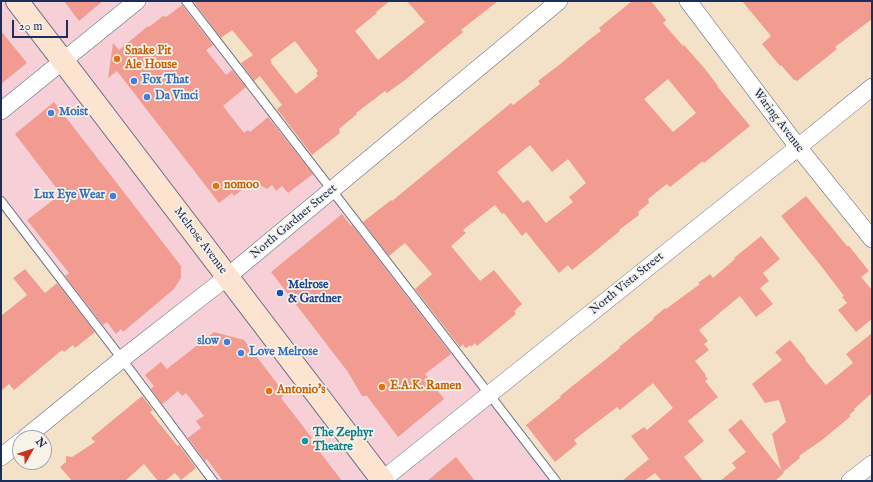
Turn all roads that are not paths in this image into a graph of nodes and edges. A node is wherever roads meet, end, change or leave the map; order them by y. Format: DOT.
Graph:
graph roads {
  1 [pos="17,1"];
  2 [pos="137,1"];
  3 [pos="186,1"];
  4 [pos="559,1"];
  5 [pos="688,1"];
  6 [pos="63,61"];
  7 [pos="872,87"];
  8 [pos="1,110"];
  9 [pos="798,147"];
  10 [pos="332,190"];
  11 [pos="1,201"];
  12 [pos="872,239"];
  13 [pos="227,277"];
  14 [pos="122,360"];
  15 [pos="488,395"];
  16 [pos="35,430"];
  17 [pos="12,449"];
  18 [pos="1,458"];
  19 [pos="872,464"];
  20 [pos="213,481"];
  21 [pos="382,481"];
  22 [pos="556,481"];
  23 [pos="850,481"];
  1 -- 6 [label="main road, Melrose Avenue"];
  2 -- 6 [label="street"];
  3 -- 10 [label="lane"];
  4 -- 10 [label="street, North Gardner Street"];
  5 -- 9 [label="street, Waring Avenue"];
  6 -- 8 [label="street"];
  6 -- 13 [label="main road, Melrose Avenue"];
  7 -- 9 [label="street, North Vista Street"];
  9 -- 12 [label="street, Waring Avenue"];
  9 -- 15 [label="street, North Vista Street"];
  10 -- 13 [label="street, North Gardner Street"];
  10 -- 15 [label="lane"];
  11 -- 14 [label="lane"];
  13 -- 14 [label="street, North Gardner Street"];
  13 -- 21 [label="main road, Melrose Avenue"];
  14 -- 16 [label="street, North Gardner Street"];
  14 -- 20 [label="lane"];
  15 -- 21 [label="street, North Vista Street"];
  15 -- 22 [label="lane"];
  17 -- 18 [label="street"];
  19 -- 23 [label="street"];
}
